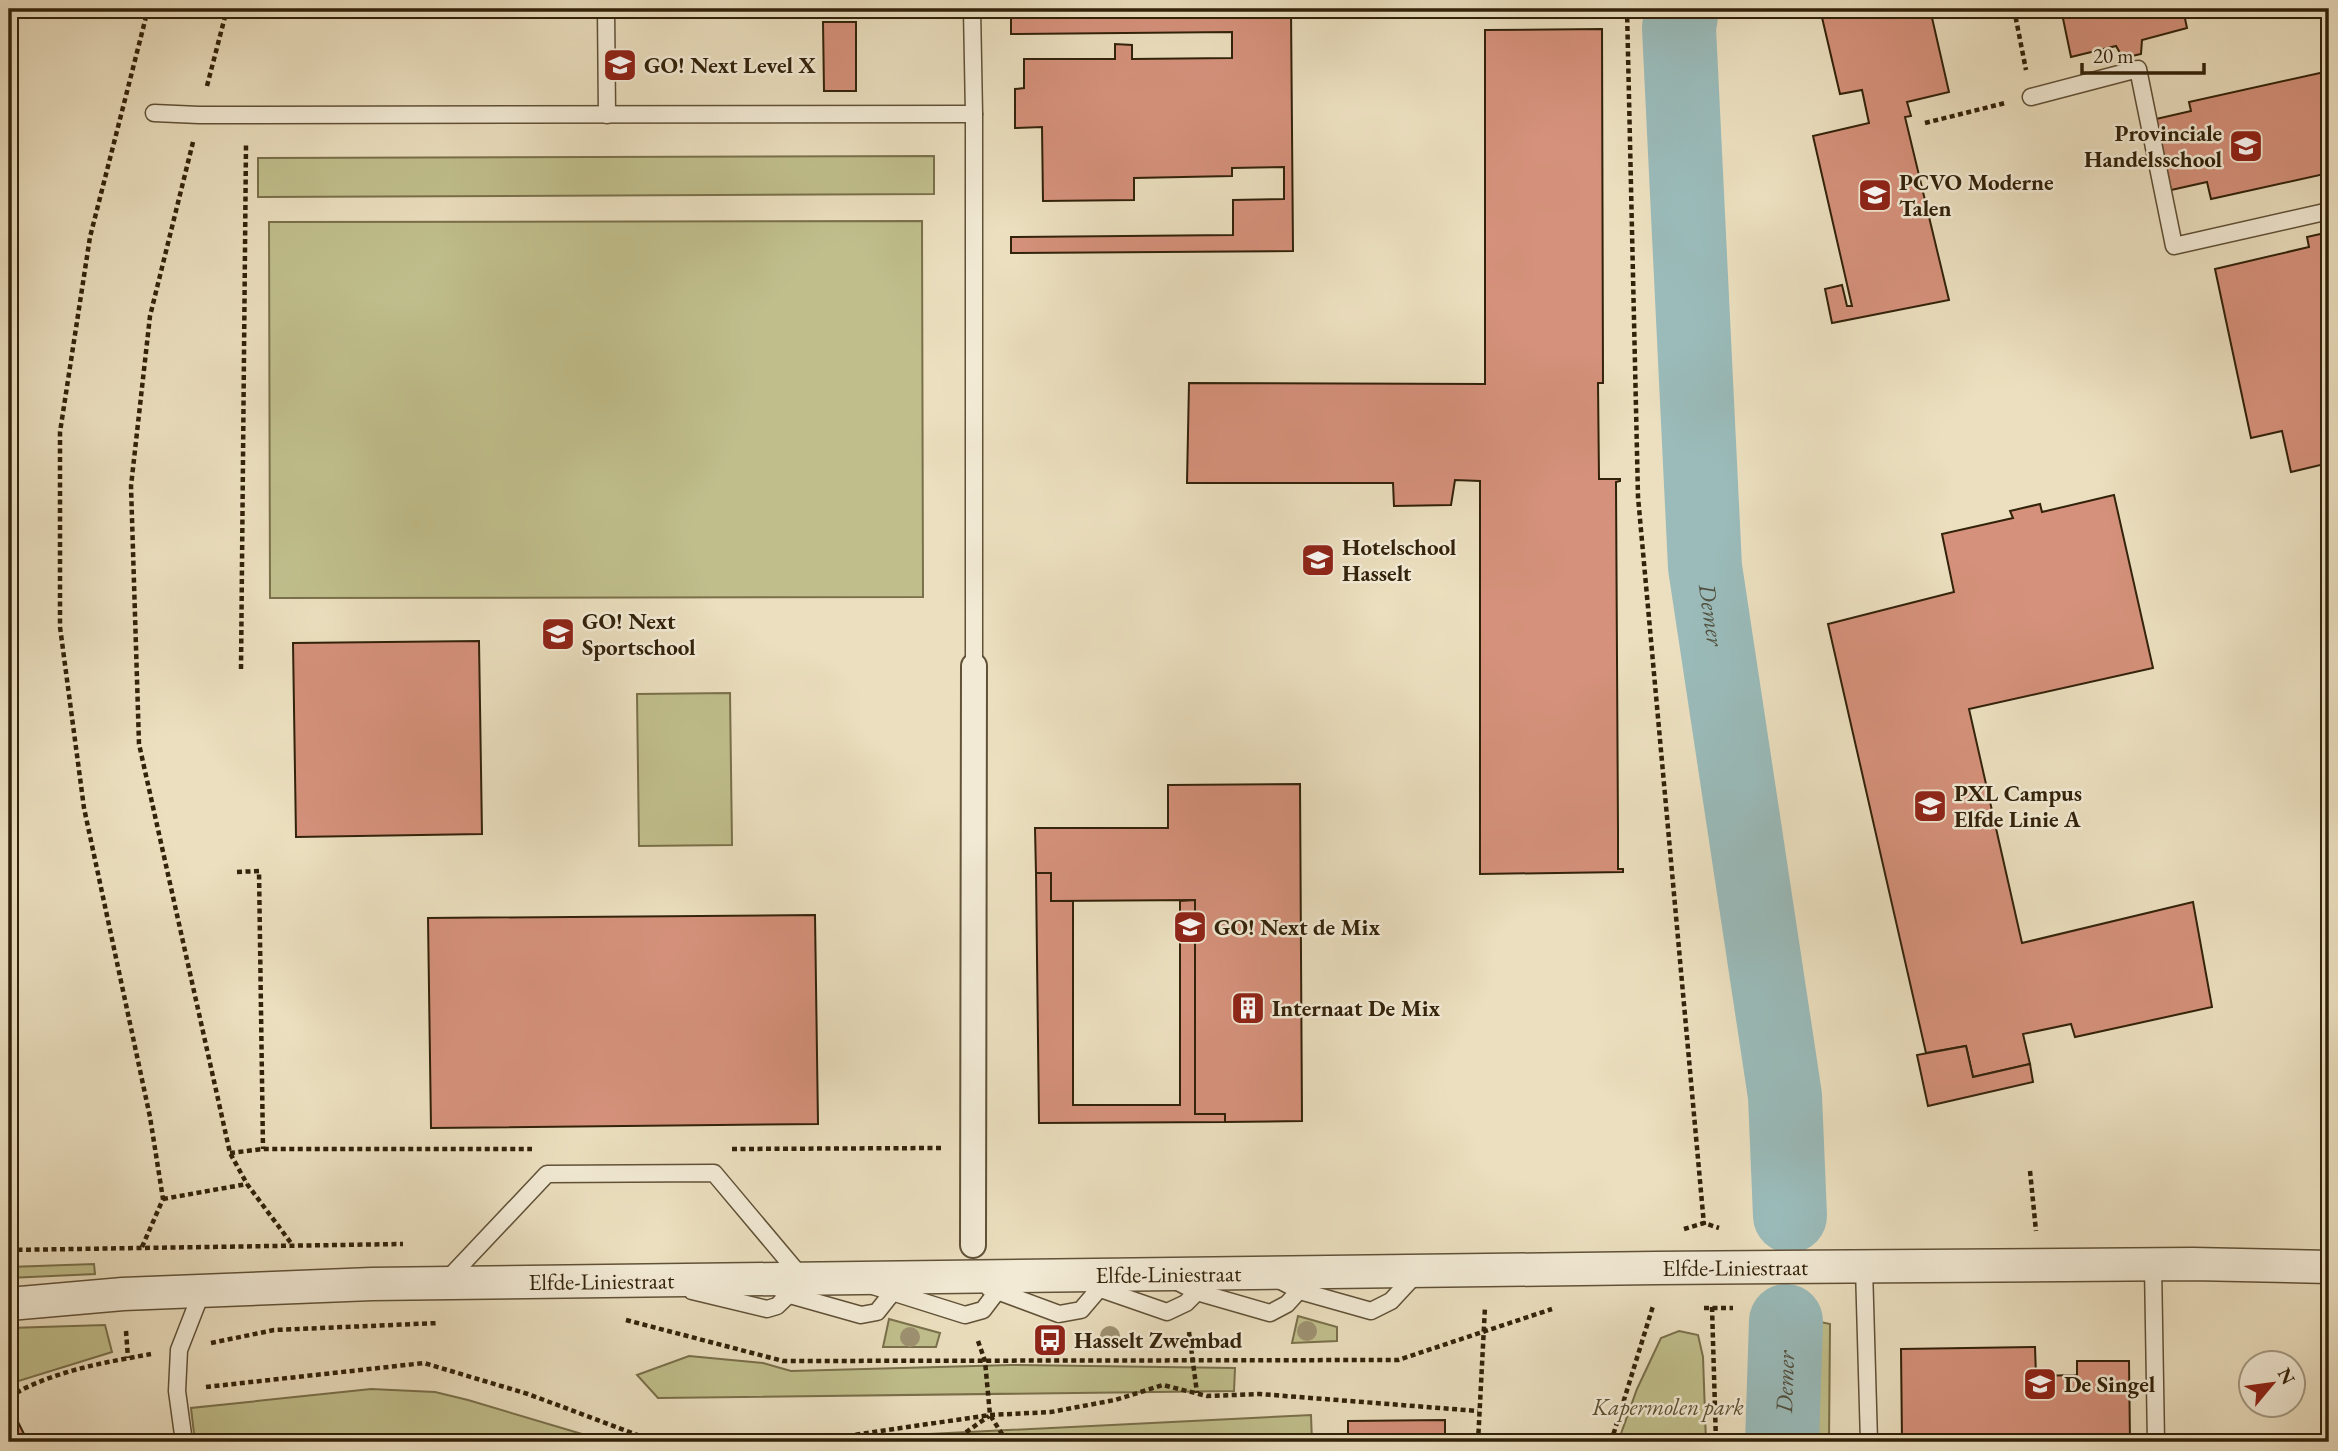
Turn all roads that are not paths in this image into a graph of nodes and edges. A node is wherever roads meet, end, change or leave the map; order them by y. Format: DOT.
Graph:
graph roads {
  1 [pos="606,9"];
  2 [pos="972,9"];
  3 [pos="2031,97"];
  4 [pos="154,113"];
  5 [pos="974,114"];
  6 [pos="607,115"];
  7 [pos="2329,211"];
  8 [pos="974,666"];
  9 [pos="973,1245"];
  10 [pos="2154,1266"];
  11 [pos="2329,1267"];
  12 [pos="1864,1268"];
  13 [pos="653,1282"];
  14 [pos="1104,1282"];
  15 [pos="1307,1282"];
  16 [pos="444,1283"];
  17 [pos="1205,1283"];
  18 [pos="1002,1284"];
  19 [pos="899,1286"];
  20 [pos="796,1287"];
  21 [pos="202,1291"];
  22 [pos="9,1304"];
  23 [pos="184,1442"];
  24 [pos="1869,1442"];
  25 [pos="2156,1442"];
  1 -- 6 [label="lane"];
  2 -- 5 [label="lane"];
  3 -- 7 [label="lane"];
  4 -- 6 [label="lane"];
  5 -- 6 [label="lane"];
  5 -- 8 [label="lane"];
  8 -- 9 [label="street"];
  10 -- 11 [label="street, Elfde-Liniestraat"];
  10 -- 12 [label="street, Elfde-Liniestraat"];
  10 -- 25 [label="lane"];
  12 -- 15 [label="street, Elfde-Liniestraat"];
  12 -- 24 [label="lane"];
  13 -- 16 [label="street, Elfde-Liniestraat"];
  13 -- 20 [label="street, Elfde-Liniestraat"];
  13 -- 20 [label="lane"];
  14 -- 17 [label="street, Elfde-Liniestraat"];
  14 -- 17 [label="lane"];
  14 -- 18 [label="street, Elfde-Liniestraat"];
  14 -- 18 [label="lane"];
  15 -- 17 [label="street, Elfde-Liniestraat"];
  15 -- 17 [label="lane"];
  16 -- 20 [label="lane"];
  16 -- 21 [label="street, Elfde-Liniestraat"];
  18 -- 19 [label="street, Elfde-Liniestraat"];
  18 -- 19 [label="lane"];
  19 -- 20 [label="street, Elfde-Liniestraat"];
  19 -- 20 [label="lane"];
  21 -- 22 [label="street, Elfde-Liniestraat"];
  21 -- 23 [label="lane"];
}
